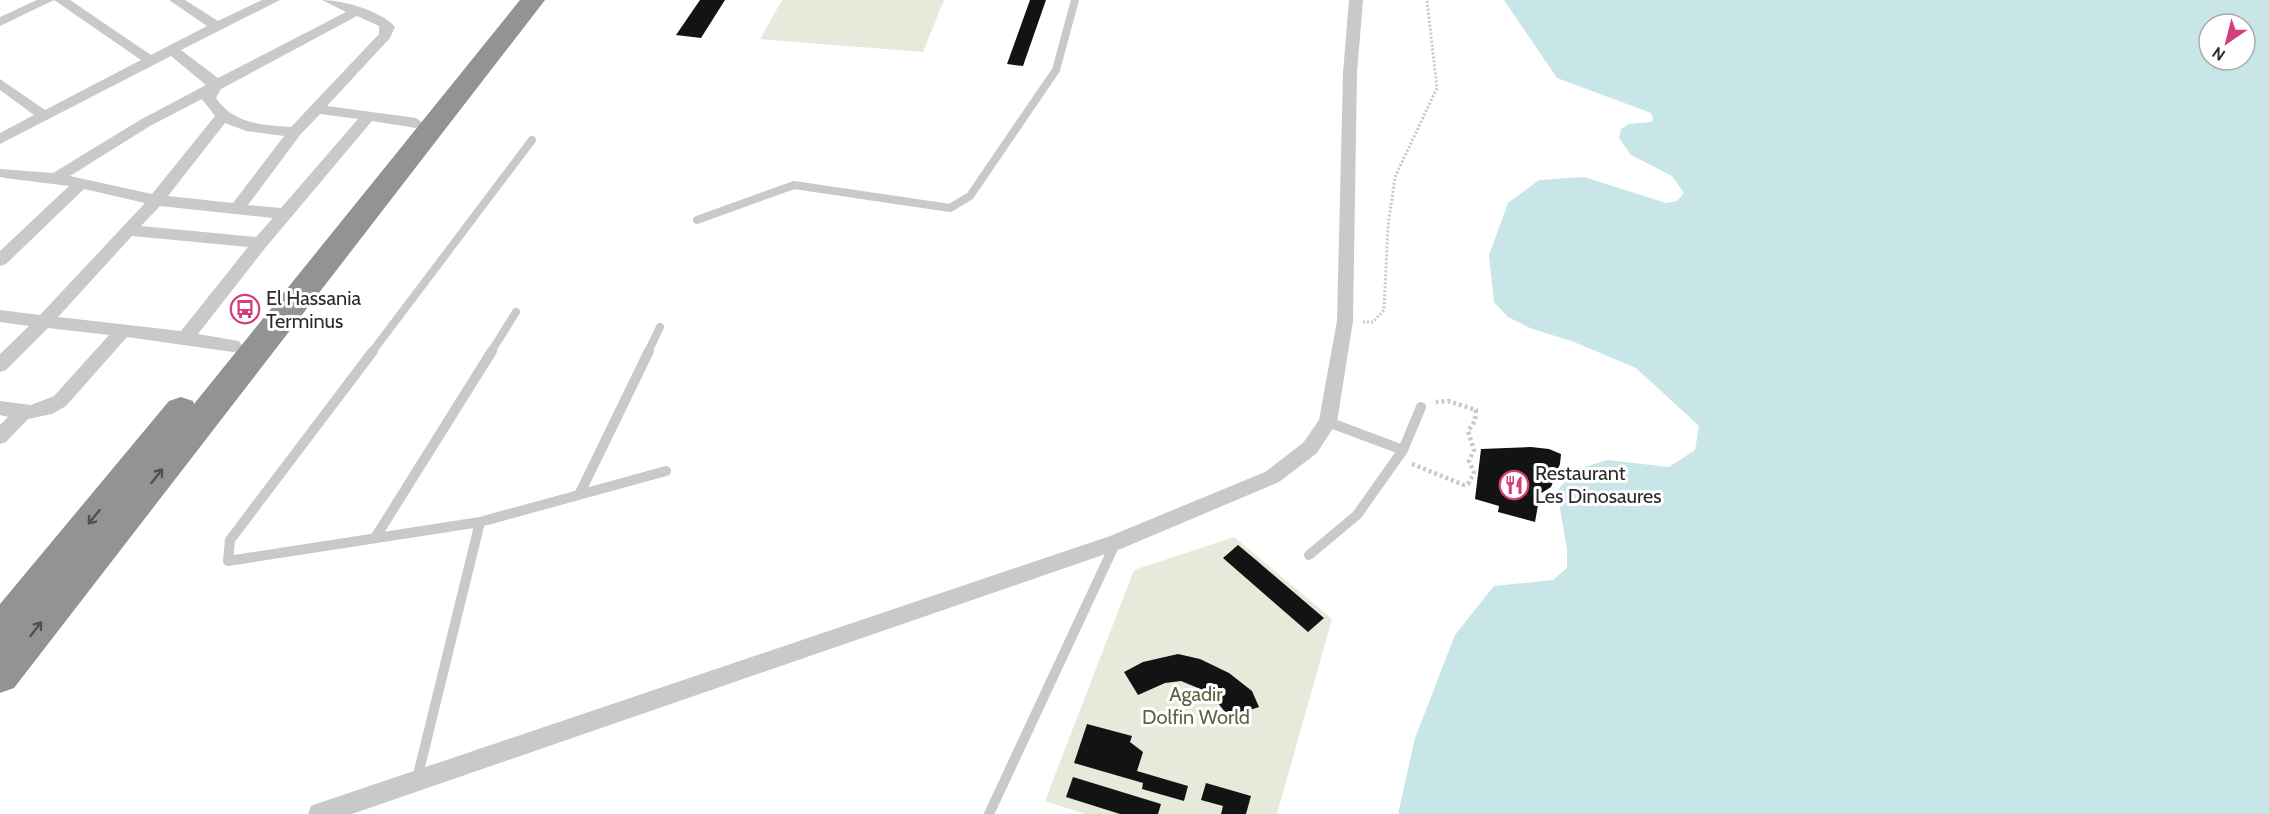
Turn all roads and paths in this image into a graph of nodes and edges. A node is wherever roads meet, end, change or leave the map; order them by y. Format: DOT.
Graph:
graph roads {
  1 [pos="48,0"];
  2 [pos="61,0"];
  3 [pos="176,0"];
  4 [pos="273,0"];
  5 [pos="329,0"];
  6 [pos="517,0"];
  7 [pos="533,0"];
  8 [pos="1075,0"];
  9 [pos="1356,0"];
  10 [pos="1427,0"];
  11 [pos="357,11"];
  12 [pos="0,22"];
  13 [pos="217,26"];
  14 [pos="172,50"];
  15 [pos="151,61"];
  16 [pos="0,83"];
  17 [pos="214,88"];
  18 [pos="316,109"];
  19 [pos="44,116"];
  20 [pos="223,116"];
  21 [pos="368,117"];
  22 [pos="416,123"];
  23 [pos="295,132"];
  24 [pos="0,139"];
  25 [pos="532,140"];
  26 [pos="2,173"];
  27 [pos="56,178"];
  28 [pos="81,183"];
  29 [pos="156,200"];
  30 [pos="237,209"];
  31 [pos="285,214"];
  32 [pos="697,220"];
  33 [pos="130,230"];
  34 [pos="260,243"];
  35 [pos="0,260"];
  36 [pos="516,312"];
  37 [pos="0,316"];
  38 [pos="1345,321"];
  39 [pos="43,322"];
  40 [pos="660,327"];
  41 [pos="122,332"];
  42 [pos="185,338"];
  43 [pos="233,346"];
  44 [pos="0,365"];
  45 [pos="1421,407"];
  46 [pos="0,408"];
  47 [pos="22,413"];
  48 [pos="1328,422"];
  49 [pos="0,437"];
  50 [pos="1400,454"];
  51 [pos="666,471"];
  52 [pos="579,495"];
  53 [pos="480,522"];
  54 [pos="375,538"];
  55 [pos="1116,542"];
  56 [pos="1309,555"];
  57 [pos="1,629"];
  58 [pos="0,675"];
  59 [pos="417,779"];
  60 [pos="319,814"];
  61 [pos="989,814"];
  1 -- 12 [label="street"];
  2 -- 15 [label="street"];
  3 -- 13 [label="street"];
  4 -- 13 [label="street"];
  5 -- 11 [label="street"];
  6 -- 22 [label="highway"];
  58 -- 7 [label="highway, one-way"];
  8 -- 32 [label="lane"];
  9 -- 38 [label="street"];
  10 -- 38 [label="path"];
  11 -- 17 [label="street"];
  11 -- 18 [label="street"];
  13 -- 14 [label="street"];
  14 -- 15 [label="street"];
  14 -- 17 [label="street"];
  15 -- 19 [label="street"];
  16 -- 19 [label="street"];
  17 -- 20 [label="street"];
  17 -- 27 [label="street"];
  18 -- 21 [label="street"];
  18 -- 23 [label="street"];
  19 -- 24 [label="street"];
  20 -- 23 [label="street"];
  20 -- 29 [label="street"];
  21 -- 22 [label="street"];
  21 -- 31 [label="street"];
  22 -- 43 [label="highway"];
  23 -- 30 [label="street"];
  25 -- 54 [label="lane"];
  26 -- 27 [label="street"];
  27 -- 28 [label="street"];
  28 -- 29 [label="street"];
  28 -- 35 [label="street"];
  29 -- 30 [label="street"];
  29 -- 33 [label="street"];
  30 -- 31 [label="street"];
  31 -- 34 [label="street"];
  33 -- 34 [label="street"];
  33 -- 39 [label="street"];
  34 -- 42 [label="street"];
  36 -- 54 [label="lane"];
  37 -- 39 [label="street"];
  38 -- 48 [label="street"];
  39 -- 41 [label="street"];
  39 -- 44 [label="street"];
  40 -- 52 [label="lane"];
  41 -- 42 [label="street"];
  41 -- 47 [label="street"];
  42 -- 43 [label="street"];
  43 -- 57 [label="highway, one-way"];
  45 -- 50 [label="lane"];
  45 -- 50 [label="path"];
  46 -- 47 [label="street"];
  47 -- 49 [label="street"];
  48 -- 50 [label="lane"];
  48 -- 55 [label="street"];
  50 -- 56 [label="lane"];
  51 -- 52 [label="lane"];
  52 -- 53 [label="lane"];
  53 -- 54 [label="lane"];
  53 -- 59 [label="lane"];
  55 -- 59 [label="street"];
  55 -- 61 [label="lane"];
  59 -- 60 [label="street"];
}
